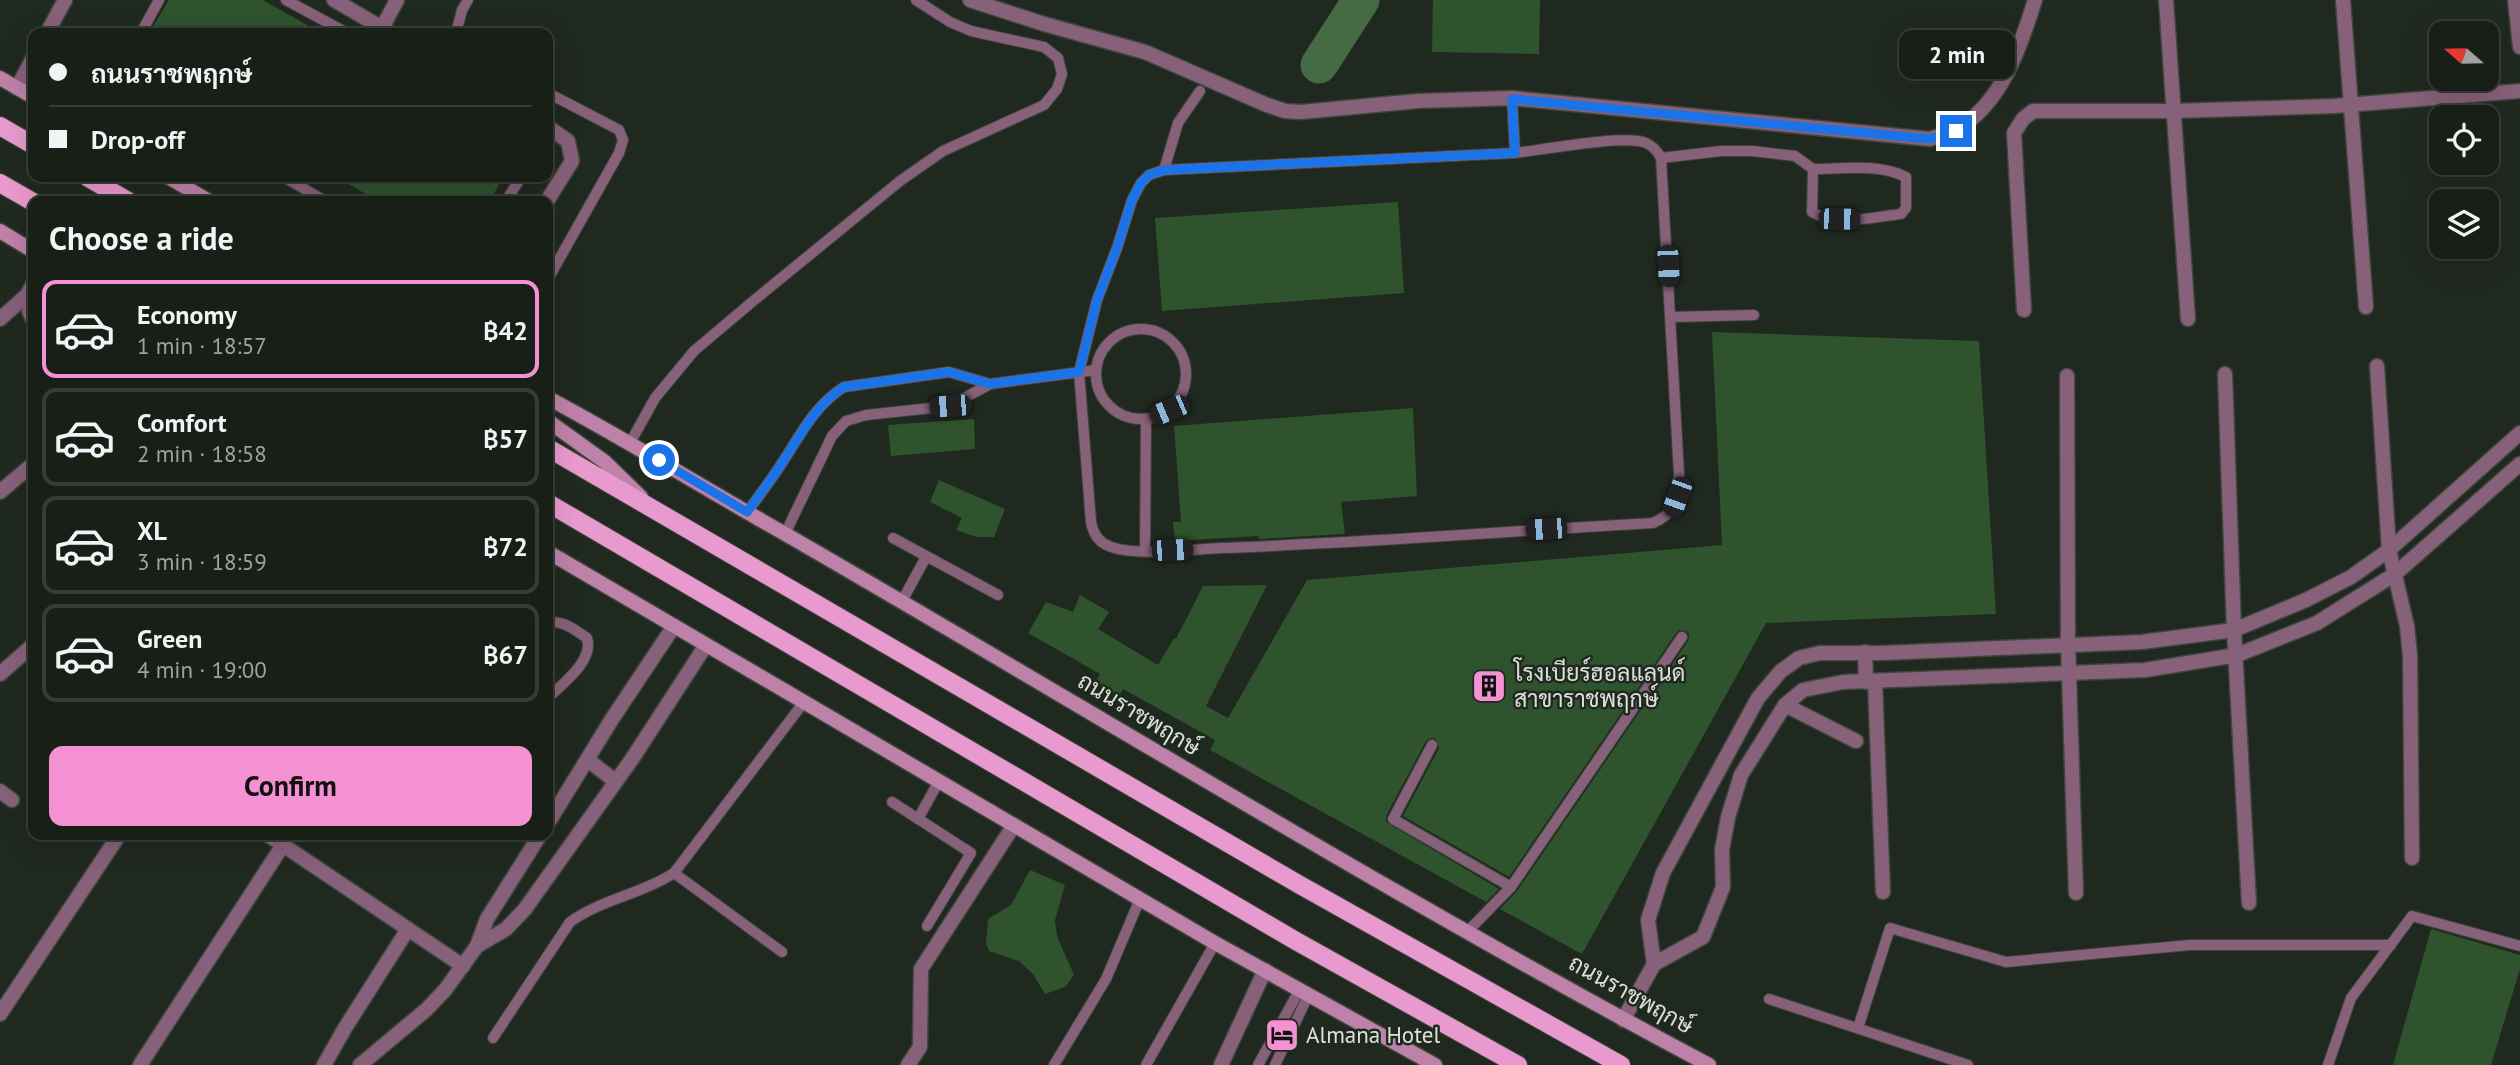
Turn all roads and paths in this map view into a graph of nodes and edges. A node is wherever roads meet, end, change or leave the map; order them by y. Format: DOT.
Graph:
graph roads {
  1 [pos="65,0"];
  2 [pos="159,0"];
  3 [pos="286,0"];
  4 [pos="334,0"];
  5 [pos="397,0"];
  6 [pos="468,0"];
  7 [pos="916,0"];
  8 [pos="970,0"];
  9 [pos="2035,0"];
  10 [pos="2166,0"];
  11 [pos="2343,0"];
  12 [pos="2515,0"];
  13 [pos="50,28"];
  14 [pos="144,28"];
  15 [pos="338,28"];
  16 [pos="381,28"];
  17 [pos="387,28"];
  18 [pos="458,28"];
  19 [pos="1058,28"];
  20 [pos="2520,47"];
  21 [pos="1049,50"];
  22 [pos="28,67"];
  23 [pos="0,78"];
  24 [pos="17,88"];
  25 [pos="2520,90"];
  26 [pos="1200,91"];
  27 [pos="28,94"];
  28 [pos="553,96"];
  29 [pos="1512,99"];
  30 [pos="2350,104"];
  31 [pos="2173,111"];
  32 [pos="0,126"];
  33 [pos="553,130"];
  34 [pos="28,142"];
  35 [pos="1515,153"];
  36 [pos="1661,158"];
  37 [pos="1164,170"];
  38 [pos="1813,170"];
  39 [pos="96,182"];
  40 [pos="177,182"];
  41 [pos="293,182"];
  42 [pos="0,183"];
  43 [pos="119,196"];
  44 [pos="200,196"];
  45 [pos="316,196"];
  46 [pos="550,196"];
  47 [pos="28,199"];
  48 [pos="0,231"];
  49 [pos="28,248"];
  50 [pos="553,270"];
  51 [pos="28,298"];
  52 [pos="2366,307"];
  53 [pos="2024,310"];
  54 [pos="1754,315"];
  55 [pos="1671,317"];
  56 [pos="0,319"];
  57 [pos="2189,319"];
  58 [pos="2377,366"];
  59 [pos="1096,370"];
  60 [pos="1079,372"];
  61 [pos="2225,374"];
  62 [pos="2067,376"];
  63 [pos="990,384"];
  64 [pos="553,401"];
  65 [pos="1146,419"];
  66 [pos="553,425"];
  67 [pos="2520,433"];
  68 [pos="630,443"];
  69 [pos="553,451"];
  70 [pos="2520,464"];
  71 [pos="28,468"];
  72 [pos="0,492"];
  73 [pos="648,505"];
  74 [pos="553,506"];
  75 [pos="747,512"];
  76 [pos="785,534"];
  77 [pos="893,538"];
  78 [pos="2389,550"];
  79 [pos="1146,551"];
  80 [pos="553,555"];
  81 [pos="926,556"];
  82 [pos="2395,575"];
  83 [pos="998,595"];
  84 [pos="902,601"];
  85 [pos="553,622"];
  86 [pos="674,626"];
  87 [pos="2234,630"];
  88 [pos="1682,638"];
  89 [pos="2068,644"];
  90 [pos="706,645"];
  91 [pos="28,649"];
  92 [pos="1865,652"];
  93 [pos="2237,655"];
  94 [pos="0,674"];
  95 [pos="2069,674"];
  96 [pos="1871,681"];
  97 [pos="553,692"];
  98 [pos="804,702"];
  99 [pos="1785,705"];
  100 [pos="1856,741"];
  101 [pos="1432,745"];
  102 [pos="588,760"];
  103 [pos="615,781"];
  104 [pos="939,781"];
  105 [pos="0,791"];
  106 [pos="12,800"];
  107 [pos="892,802"];
  108 [pos="553,815"];
  109 [pos="918,819"];
  110 [pos="1014,825"];
  111 [pos="116,840"];
  112 [pos="276,840"];
  113 [pos="537,840"];
  114 [pos="283,845"];
  115 [pos="2412,858"];
  116 [pos="674,873"];
  117 [pos="1511,887"];
  118 [pos="1884,892"];
  119 [pos="2076,893"];
  120 [pos="1140,899"];
  121 [pos="2249,903"];
  122 [pos="927,926"];
  123 [pos="408,929"];
  124 [pos="1468,931"];
  125 [pos="1215,943"];
  126 [pos="2391,945"];
  127 [pos="477,946"];
  128 [pos="2520,946"];
  129 [pos="782,952"];
  130 [pos="1654,964"];
  131 [pos="463,966"];
  132 [pos="1265,970"];
  133 [pos="1305,992"];
  134 [pos="1769,999"];
  135 [pos="0,1014"];
  136 [pos="1623,1020"];
  137 [pos="1857,1028"];
  138 [pos="1276,1030"];
  139 [pos="1289,1036"];
  140 [pos="493,1038"];
  141 [pos="140,1065"];
  142 [pos="324,1065"];
  143 [pos="360,1065"];
  144 [pos="908,1065"];
  145 [pos="1054,1065"];
  146 [pos="1146,1065"];
  147 [pos="1222,1065"];
  148 [pos="1258,1065"];
  149 [pos="1275,1065"];
  150 [pos="1435,1065"];
  151 [pos="1518,1065"];
  152 [pos="1621,1065"];
  153 [pos="1709,1065"];
  154 [pos="1968,1065"];
  155 [pos="2328,1065"];
  1 -- 13 [label="street"];
  2 -- 14 [label="lane"];
  3 -- 15 [label="lane"];
  4 -- 16 [label="street"];
  5 -- 17 [label="street"];
  6 -- 18 [label="lane"];
  7 -- 21 [label="lane"];
  8 -- 19 [label="street"];
  9 -- 29 [label="street"];
  10 -- 31 [label="street"];
  11 -- 30 [label="street"];
  12 -- 20 [label="street"];
  19 -- 21 [label="lane"];
  19 -- 29 [label="street"];
  21 -- 68 [label="lane"];
  22 -- 24 [label="street"];
  23 -- 24 [label="main road"];
  24 -- 27 [label="main road"];
  25 -- 30 [label="street"];
  26 -- 37 [label="lane"];
  28 -- 50 [label="lane"];
  29 -- 35 [label="lane"];
  30 -- 31 [label="street"];
  30 -- 52 [label="street"];
  31 -- 53 [label="street"];
  31 -- 57 [label="street"];
  32 -- 34 [label="main road"];
  33 -- 46 [label="street"];
  35 -- 36 [label="lane"];
  35 -- 37 [label="lane"];
  36 -- 38 [label="lane"];
  36 -- 55 [label="lane"];
  37 -- 60 [label="lane"];
  38 -- 38 [label="lane"];
  39 -- 43 [label="main road"];
  40 -- 44 [label="main road"];
  41 -- 45 [label="lane"];
  42 -- 47 [label="main road"];
  48 -- 49 [label="main road"];
  51 -- 56 [label="street"];
  54 -- 55 [label="lane"];
  55 -- 79 [label="lane"];
  58 -- 78 [label="street"];
  59 -- 60 [label="lane"];
  59 -- 65 [label="lane"];
  59 -- 65 [label="lane"];
  60 -- 63 [label="lane"];
  60 -- 79 [label="lane"];
  61 -- 87 [label="street"];
  62 -- 89 [label="street"];
  63 -- 75 [label="lane"];
  63 -- 76 [label="lane"];
  64 -- 68 [label="main road, ถนนราชพฤกษ์"];
  65 -- 79 [label="lane"];
  66 -- 73 [label="main road"];
  67 -- 78 [label="street"];
  68 -- 75 [label="main road, ถนนราชพฤกษ์"];
  69 -- 73 [label="main road"];
  70 -- 82 [label="street"];
  71 -- 72 [label="street"];
  73 -- 152 [label="main road"];
  74 -- 151 [label="main road"];
  75 -- 76 [label="main road, ถนนราชพฤกษ์"];
  76 -- 84 [label="main road, ถนนราชพฤกษ์"];
  77 -- 81 [label="lane"];
  78 -- 82 [label="street"];
  78 -- 87 [label="street"];
  80 -- 86 [label="main road"];
  81 -- 83 [label="lane"];
  81 -- 84 [label="lane"];
  82 -- 93 [label="street"];
  82 -- 115 [label="street"];
  84 -- 124 [label="main road, ถนนราชพฤกษ์"];
  85 -- 97 [label="lane"];
  86 -- 90 [label="main road"];
  86 -- 102 [label="street"];
  87 -- 89 [label="street"];
  87 -- 93 [label="street"];
  88 -- 117 [label="lane"];
  89 -- 92 [label="street"];
  89 -- 95 [label="street"];
  90 -- 98 [label="main road"];
  90 -- 103 [label="street"];
  91 -- 94 [label="street"];
  92 -- 96 [label="street"];
  92 -- 130 [label="street"];
  93 -- 95 [label="street"];
  93 -- 121 [label="street"];
  95 -- 96 [label="street"];
  95 -- 119 [label="street"];
  96 -- 99 [label="street"];
  96 -- 118 [label="street"];
  98 -- 104 [label="main road"];
  98 -- 116 [label="lane"];
  99 -- 100 [label="street"];
  99 -- 130 [label="street"];
  101 -- 117 [label="lane"];
  102 -- 103 [label="street"];
  102 -- 108 [label="street"];
  103 -- 127 [label="street"];
  104 -- 109 [label="lane"];
  104 -- 110 [label="main road"];
  105 -- 106 [label="street"];
  107 -- 109 [label="lane"];
  109 -- 122 [label="lane"];
  110 -- 120 [label="main road"];
  110 -- 144 [label="street"];
  111 -- 135 [label="street"];
  112 -- 114 [label="street"];
  113 -- 127 [label="street"];
  114 -- 123 [label="street"];
  114 -- 141 [label="street"];
  116 -- 129 [label="lane"];
  116 -- 140 [label="lane"];
  117 -- 124 [label="lane"];
  120 -- 125 [label="main road"];
  120 -- 145 [label="lane"];
  123 -- 131 [label="street"];
  123 -- 142 [label="street"];
  124 -- 136 [label="main road, ถนนราชพฤกษ์"];
  125 -- 132 [label="main road"];
  125 -- 146 [label="lane"];
  126 -- 128 [label="lane"];
  126 -- 137 [label="lane"];
  126 -- 155 [label="lane"];
  127 -- 131 [label="street"];
  130 -- 136 [label="street"];
  131 -- 143 [label="street"];
  132 -- 133 [label="main road"];
  132 -- 147 [label="street"];
  133 -- 138 [label="lane"];
  133 -- 139 [label="lane"];
  133 -- 150 [label="main road"];
  134 -- 137 [label="lane"];
  136 -- 153 [label="main road, ถนนราชพฤกษ์"];
  137 -- 154 [label="lane"];
  138 -- 139 [label="lane"];
  138 -- 148 [label="lane"];
  139 -- 149 [label="lane"];
}
